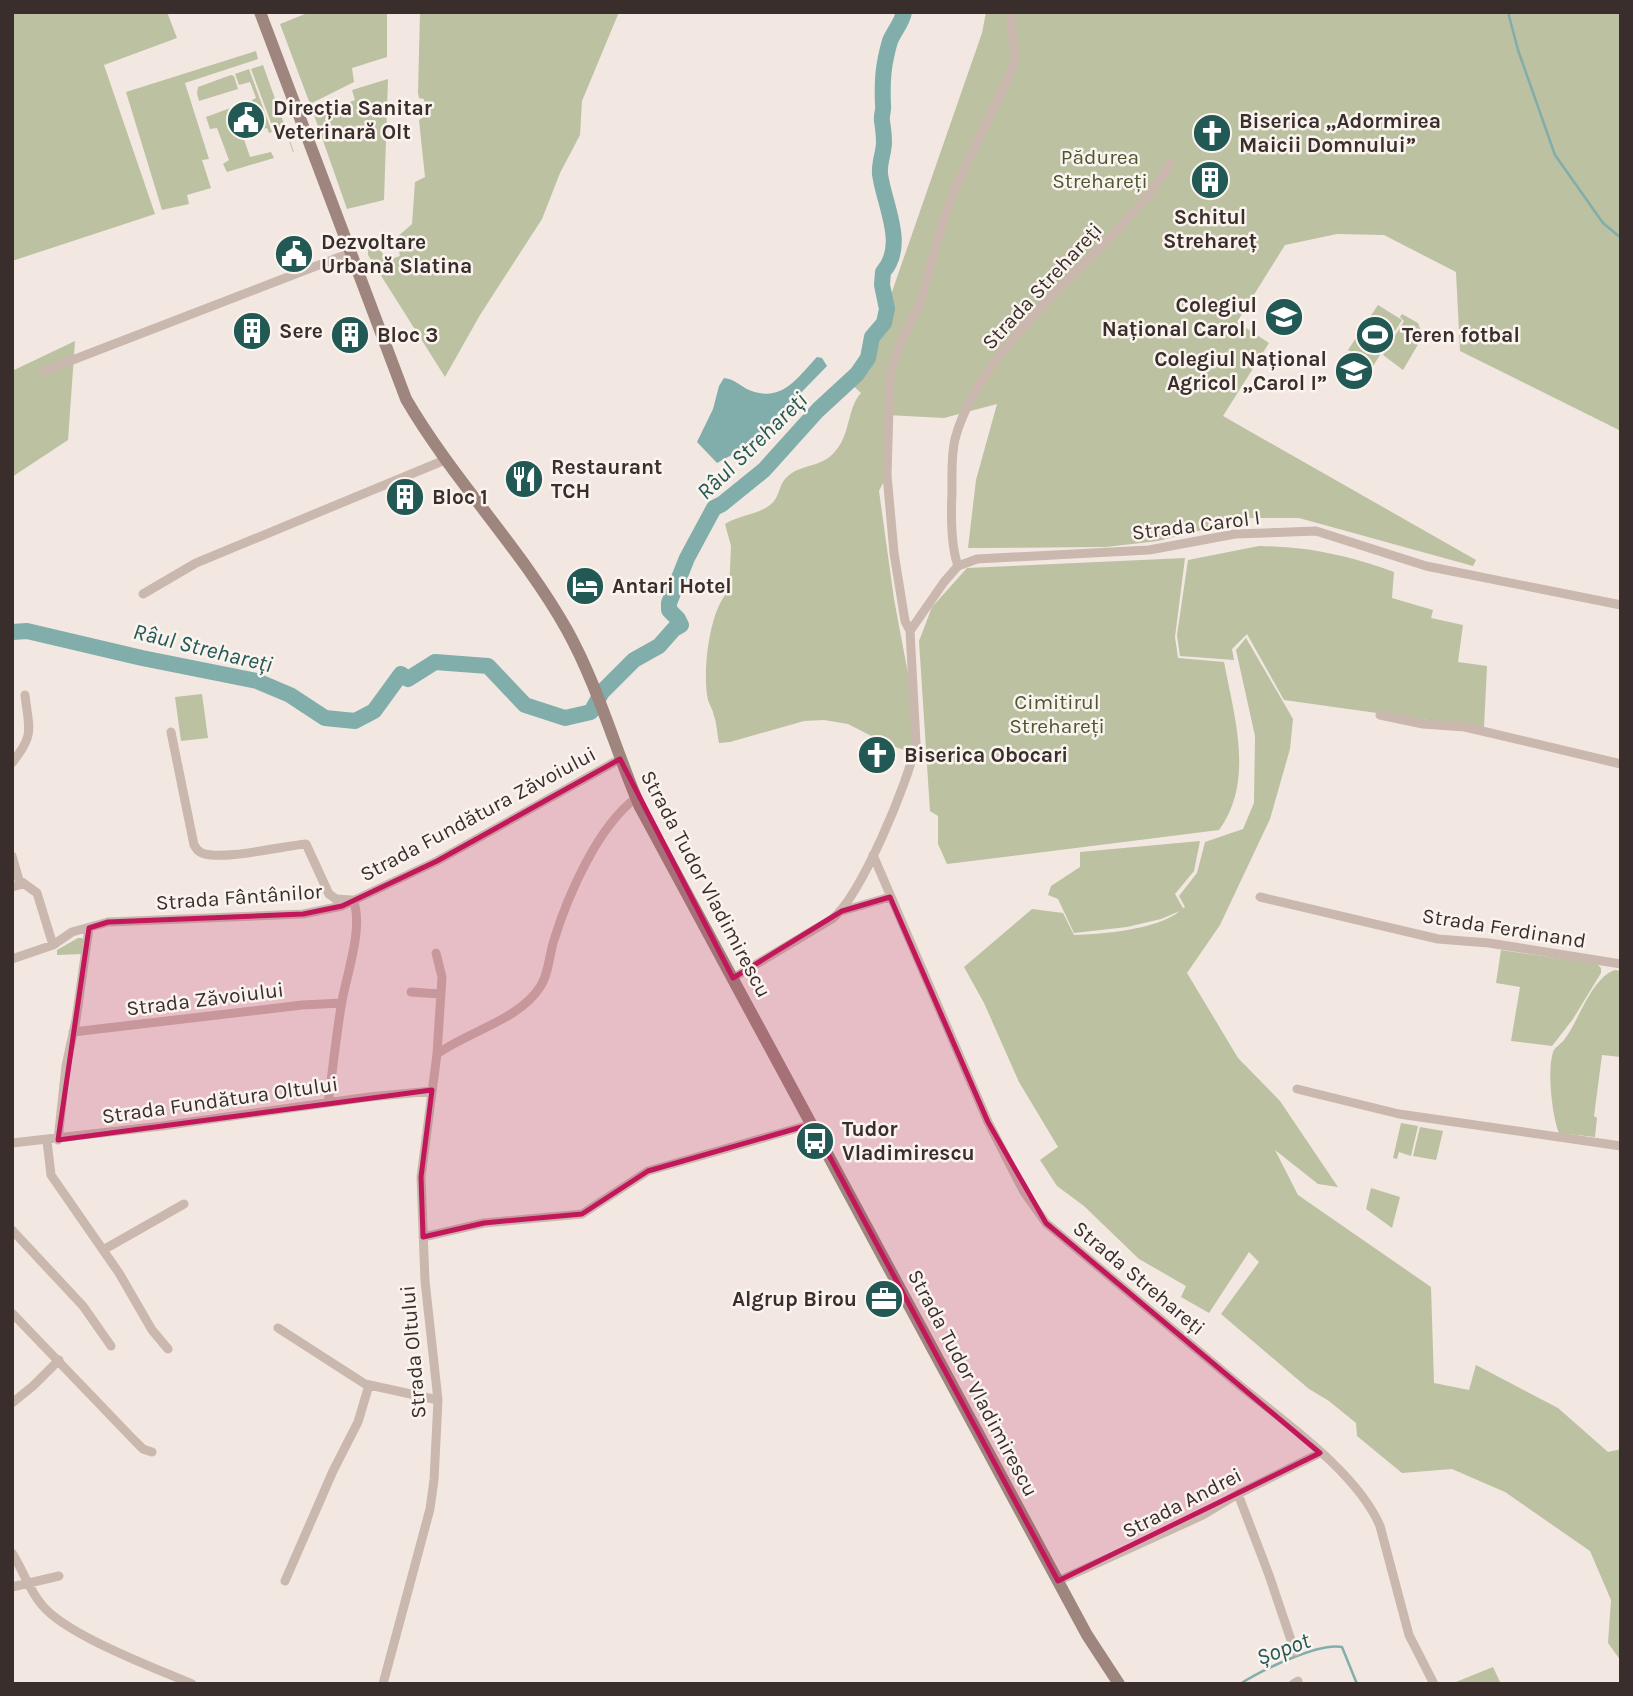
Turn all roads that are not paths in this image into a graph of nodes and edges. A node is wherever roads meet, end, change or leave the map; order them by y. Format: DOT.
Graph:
graph roads {
  1 [pos="260,12"];
  2 [pos="1010,12"];
  3 [pos="1170,164"];
  4 [pos="350,253"];
  5 [pos="44,371"];
  6 [pos="445,460"];
  7 [pos="958,566"];
  8 [pos="143,594"];
  9 [pos="1621,606"];
  10 [pos="910,632"];
  11 [pos="25,695"];
  12 [pos="1380,715"];
  13 [pos="171,732"];
  14 [pos="620,759"];
  15 [pos="12,763"];
  16 [pos="1621,764"];
  17 [pos="636,797"];
  18 [pos="873,855"];
  19 [pos="12,856"];
  20 [pos="23,884"];
  21 [pos="12,887"];
  22 [pos="890,897"];
  23 [pos="1260,897"];
  24 [pos="353,900"];
  25 [pos="842,911"];
  26 [pos="89,928"];
  27 [pos="53,945"];
  28 [pos="436,953"];
  29 [pos="12,959"];
  30 [pos="1621,964"];
  31 [pos="733,978"];
  32 [pos="411,992"];
  33 [pos="440,994"];
  34 [pos="342,1003"];
  35 [pos="73,1032"];
  36 [pos="437,1054"];
  37 [pos="1297,1089"];
  38 [pos="432,1091"];
  39 [pos="328,1103"];
  40 [pos="811,1124"];
  41 [pos="47,1140"];
  42 [pos="58,1140"];
  43 [pos="12,1143"];
  44 [pos="1621,1146"];
  45 [pos="184,1205"];
  46 [pos="12,1230"];
  47 [pos="423,1237"];
  48 [pos="103,1250"];
  49 [pos="12,1313"];
  50 [pos="278,1328"];
  51 [pos="111,1346"];
  52 [pos="168,1349"];
  53 [pos="59,1360"];
  54 [pos="369,1385"];
  55 [pos="438,1400"];
  56 [pos="12,1403"];
  57 [pos="152,1452"];
  58 [pos="1320,1453"];
  59 [pos="1238,1494"];
  60 [pos="12,1553"];
  61 [pos="59,1576"];
  62 [pos="285,1581"];
  63 [pos="1058,1581"];
  64 [pos="28,1584"];
  65 [pos="12,1587"];
  66 [pos="1295,1651"];
  67 [pos="1117,1683"];
  68 [pos="192,1684"];
  69 [pos="383,1684"];
  70 [pos="1434,1684"];
  1 -- 4 [label="main road, Strada Tudor Vladimirescu"];
  2 -- 10 [label="street"];
  3 -- 7 [label="street, Strada Strehareți"];
  4 -- 5 [label="street"];
  4 -- 6 [label="main road, Strada Tudor Vladimirescu"];
  6 -- 8 [label="street"];
  6 -- 14 [label="main road, Strada Tudor Vladimirescu"];
  7 -- 9 [label="street, Strada Carol I"];
  7 -- 10 [label="street"];
  10 -- 18 [label="street"];
  11 -- 15 [label="street"];
  12 -- 16 [label="street"];
  13 -- 24 [label="street"];
  14 -- 17 [label="main road, Strada Tudor Vladimirescu"];
  14 -- 24 [label="street, Strada Fundătura Zăvoiului"];
  17 -- 31 [label="main road, Strada Tudor Vladimirescu"];
  17 -- 36 [label="street"];
  18 -- 22 [label="street, Strada Strehareți"];
  18 -- 25 [label="street"];
  19 -- 20 [label="street"];
  20 -- 21 [label="street"];
  20 -- 27 [label="street"];
  22 -- 25 [label="street"];
  22 -- 58 [label="street, Strada Strehareți"];
  23 -- 30 [label="street, Strada Ferdinand"];
  24 -- 26 [label="street, Strada Fântânilor"];
  24 -- 34 [label="street, Strada Fântânilor"];
  25 -- 31 [label="street"];
  26 -- 27 [label="street, Strada Fântânilor"];
  26 -- 35 [label="street"];
  27 -- 29 [label="street, Strada Fântânilor"];
  28 -- 33 [label="street, Strada Oltului"];
  31 -- 40 [label="main road, Strada Tudor Vladimirescu"];
  32 -- 33 [label="street"];
  33 -- 36 [label="street, Strada Oltului"];
  34 -- 35 [label="street, Strada Zăvoiului"];
  34 -- 39 [label="street, Strada Fântânilor"];
  35 -- 42 [label="street"];
  36 -- 38 [label="street, Strada Oltului"];
  37 -- 44 [label="street"];
  38 -- 39 [label="street, Strada Fundătura Oltului"];
  38 -- 47 [label="street, Strada Oltului"];
  39 -- 42 [label="street, Strada Fundătura Oltului"];
  40 -- 47 [label="street"];
  40 -- 63 [label="main road, Strada Tudor Vladimirescu"];
  41 -- 42 [label="street, Strada Fundătura Oltului"];
  41 -- 43 [label="street, Strada Fundătura Oltului"];
  41 -- 48 [label="street"];
  45 -- 48 [label="street"];
  46 -- 51 [label="street"];
  47 -- 55 [label="street, Strada Oltului"];
  48 -- 52 [label="street"];
  49 -- 53 [label="street"];
  50 -- 54 [label="street"];
  53 -- 56 [label="street"];
  53 -- 57 [label="street"];
  54 -- 55 [label="street"];
  54 -- 62 [label="street"];
  55 -- 69 [label="street, Strada Oltului"];
  58 -- 59 [label="street, Strada Andrei"];
  58 -- 70 [label="street, Strada Strehareți"];
  59 -- 63 [label="street, Strada Andrei"];
  59 -- 66 [label="street"];
  60 -- 64 [label="street"];
  61 -- 64 [label="street"];
  63 -- 67 [label="main road, Strada Tudor Vladimirescu"];
  64 -- 65 [label="street"];
  64 -- 68 [label="street"];
}
